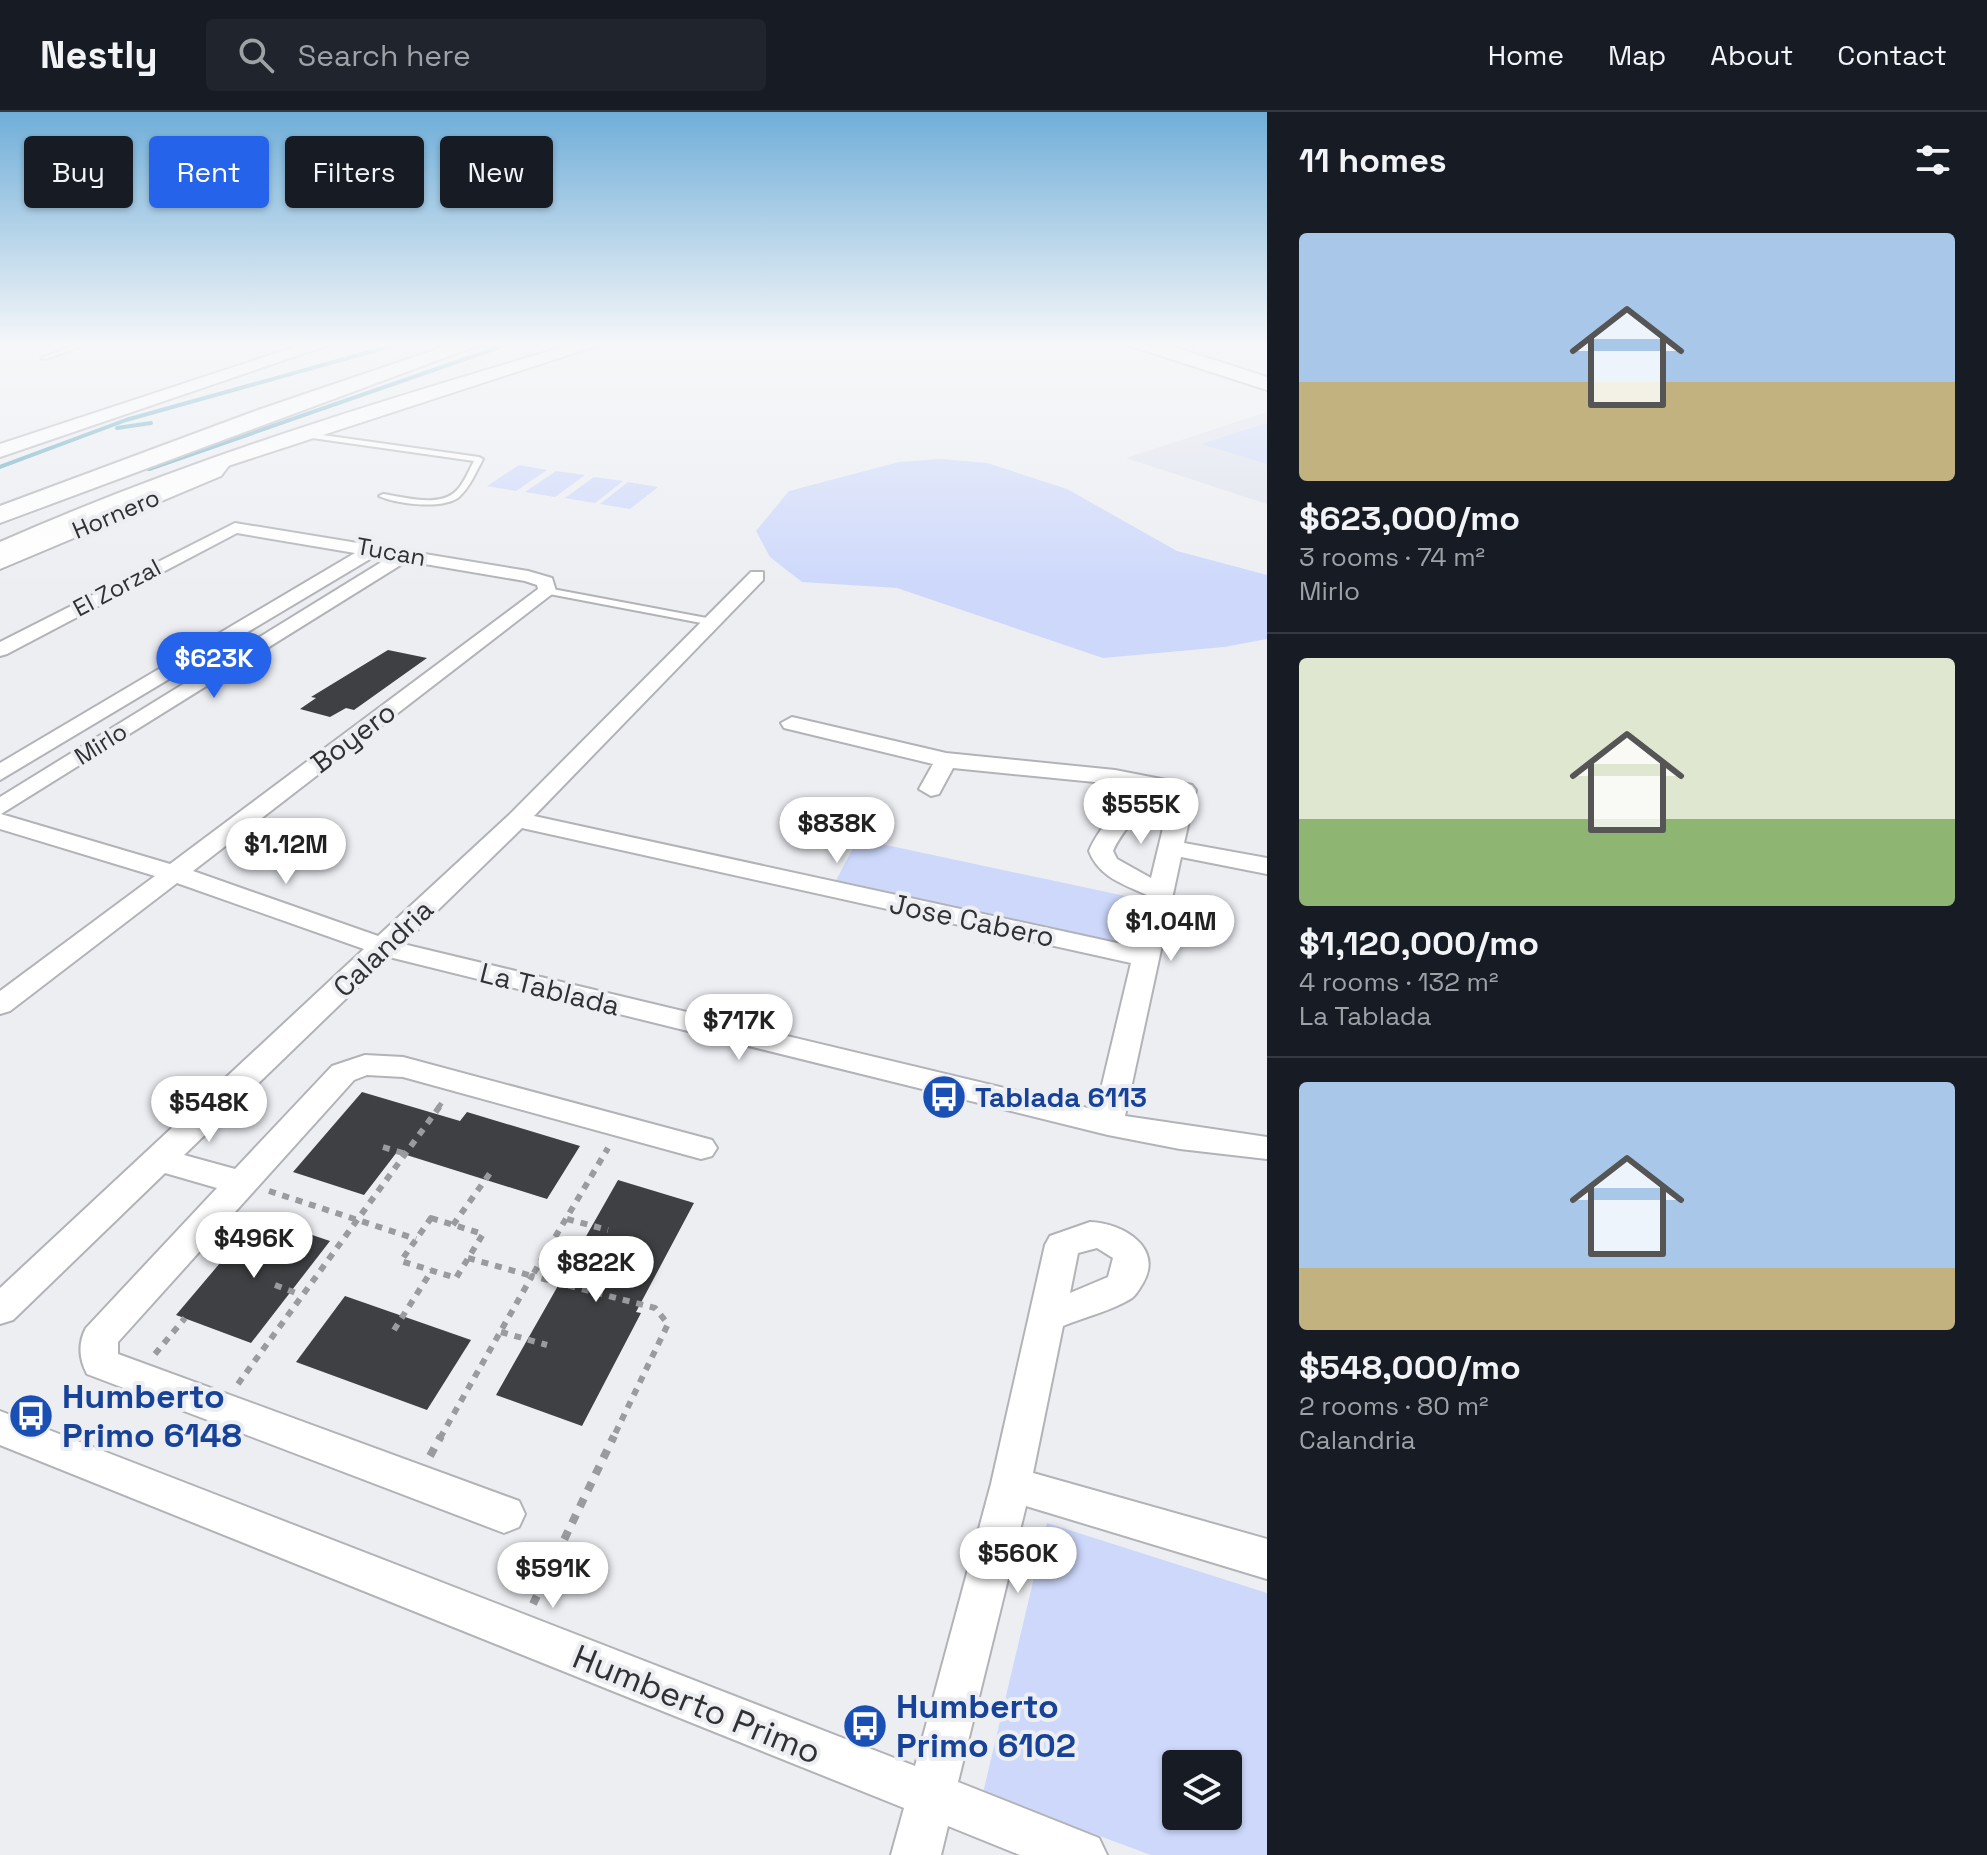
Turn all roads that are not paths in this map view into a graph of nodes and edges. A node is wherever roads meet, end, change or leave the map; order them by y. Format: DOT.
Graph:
graph roads {
  1 [pos="83,423"];
  2 [pos="244,423"];
  3 [pos="333,423"];
  4 [pos="301,434"];
  5 [pos="0,451"];
  6 [pos="226,459"];
  7 [pos="383,496"];
  8 [pos="0,515"];
  9 [pos="235,528"];
  10 [pos="374,549"];
  11 [pos="0,550"];
  12 [pos="405,555"];
  13 [pos="0,564"];
  14 [pos="757,576"];
  15 [pos="546,587"];
  16 [pos="712,622"];
  17 [pos="0,650"];
  18 [pos="792,723"];
  19 [pos="946,760"];
  20 [pos="0,773"];
  21 [pos="1126,779"];
  22 [pos="931,789"];
  23 [pos="0,807"];
  24 [pos="517,820"];
  25 [pos="0,821"];
  26 [pos="1171,848"];
  27 [pos="1267,866"];
  28 [pos="173,873"];
  29 [pos="1163,883"];
  30 [pos="384,947"];
  31 [pos="1146,958"];
  32 [pos="0,1005"];
  33 [pos="1108,1124"];
  34 [pos="701,1148"];
  35 [pos="1267,1148"];
  36 [pos="160,1160"];
  37 [pos="242,1183"];
  38 [pos="0,1310"];
  39 [pos="1048,1317"];
  40 [pos="0,1428"];
  41 [pos="1011,1484"];
  42 [pos="504,1514"];
  43 [pos="1267,1559"];
  44 [pos="932,1797"];
  45 [pos="916,1855"];
  46 [pos="1082,1855"];
  1 -- 5 [label="main road"];
  2 -- 8 [label="main road"];
  3 -- 4 [label="main road"];
  4 -- 6 [label="main road"];
  4 -- 7 [label="lane"];
  6 -- 11 [label="main road"];
  6 -- 13 [label="street, Hornero"];
  9 -- 10 [label="street, Tucan"];
  9 -- 17 [label="street, El Zorzal"];
  10 -- 12 [label="street, Tucan"];
  10 -- 20 [label="street, Mirlo"];
  12 -- 15 [label="street, Tucan"];
  12 -- 23 [label="street, Mirlo"];
  14 -- 16 [label="street, Calandria"];
  15 -- 16 [label="lane"];
  15 -- 28 [label="street, Boyero"];
  16 -- 24 [label="street, Calandria"];
  18 -- 19 [label="street"];
  19 -- 21 [label="street"];
  19 -- 22 [label="street"];
  21 -- 26 [label="street"];
  21 -- 29 [label="street"];
  24 -- 30 [label="street, Calandria"];
  24 -- 31 [label="street, Jose Cabero"];
  25 -- 28 [label="street, La Tablada"];
  26 -- 27 [label="street"];
  26 -- 29 [label="street"];
  28 -- 30 [label="street, La Tablada"];
  28 -- 32 [label="street, Boyero"];
  29 -- 31 [label="street"];
  30 -- 33 [label="street, La Tablada"];
  30 -- 36 [label="street, Calandria"];
  31 -- 33 [label="street"];
  33 -- 35 [label="street, La Tablada"];
  34 -- 37 [label="street"];
  36 -- 37 [label="street"];
  36 -- 38 [label="street, Calandria"];
  37 -- 42 [label="street"];
  39 -- 41 [label="street"];
  40 -- 44 [label="street, Humberto Primo"];
  41 -- 43 [label="street"];
  41 -- 44 [label="street"];
  44 -- 45 [label="street"];
  44 -- 46 [label="street, Humberto Primo"];
}
